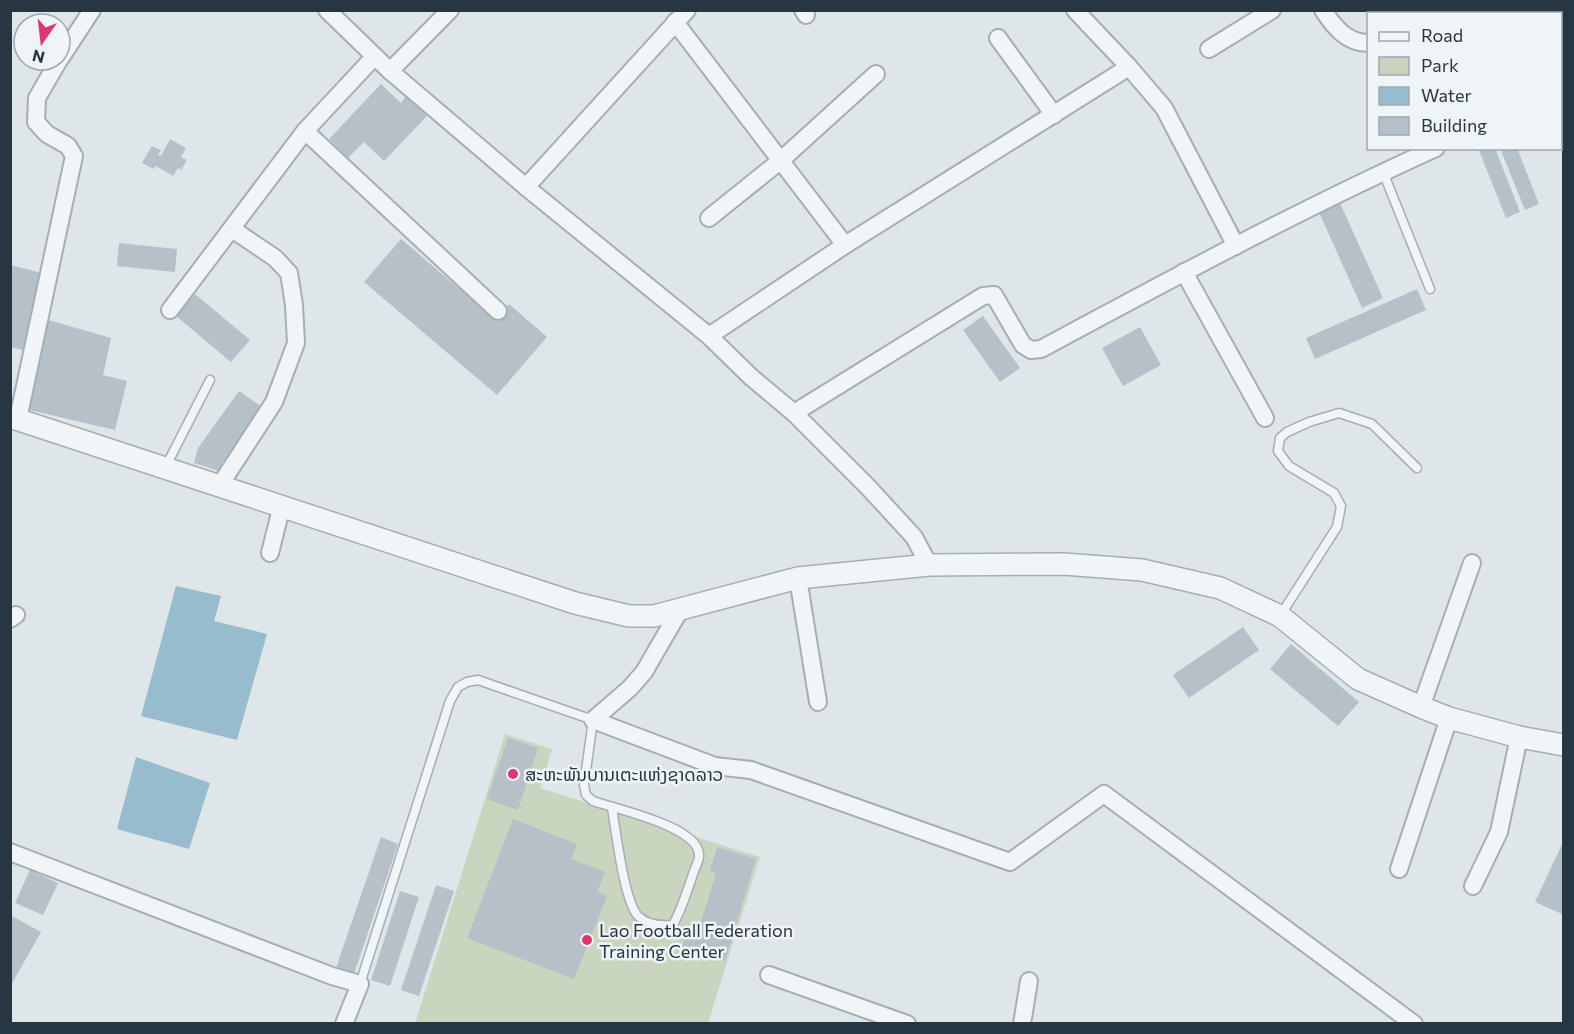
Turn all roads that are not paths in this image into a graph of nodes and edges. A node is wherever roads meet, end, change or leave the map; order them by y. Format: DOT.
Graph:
graph roads {
  1 [pos="92,10"];
  2 [pos="327,10"];
  3 [pos="450,10"];
  4 [pos="1075,10"];
  5 [pos="1272,10"];
  6 [pos="1323,10"];
  7 [pos="681,16"];
  8 [pos="998,38"];
  9 [pos="72,41"];
  10 [pos="1367,43"];
  11 [pos="1209,49"];
  12 [pos="374,57"];
  13 [pos="1129,67"];
  14 [pos="390,71"];
  15 [pos="52,72"];
  16 [pos="876,74"];
  17 [pos="1054,115"];
  18 [pos="305,131"];
  19 [pos="1432,150"];
  20 [pos="780,161"];
  21 [pos="1383,172"];
  22 [pos="525,187"];
  23 [pos="709,219"];
  24 [pos="232,229"];
  25 [pos="844,245"];
  26 [pos="1236,246"];
  27 [pos="1184,272"];
  28 [pos="1430,289"];
  29 [pos="170,310"];
  30 [pos="498,311"];
  31 [pos="709,336"];
  32 [pos="210,380"];
  33 [pos="794,413"];
  34 [pos="14,418"];
  35 [pos="1265,418"];
  36 [pos="166,467"];
  37 [pos="1417,468"];
  38 [pos="220,485"];
  39 [pos="282,506"];
  40 [pos="270,553"];
  41 [pos="1472,563"];
  42 [pos="929,565"];
  43 [pos="798,578"];
  44 [pos="680,610"];
  45 [pos="1280,616"];
  46 [pos="818,702"];
  47 [pos="1421,707"];
  48 [pos="1449,718"];
  49 [pos="593,720"];
  50 [pos="1520,737"];
  51 [pos="1563,745"];
  52 [pos="612,808"];
  53 [pos="10,852"];
  54 [pos="1399,868"];
  55 [pos="1473,886"];
  56 [pos="769,975"];
  57 [pos="1029,981"];
  58 [pos="360,984"];
  59 [pos="344,1023"];
  60 [pos="907,1023"];
  61 [pos="1023,1023"];
  62 [pos="1414,1023"];
  1 -- 9 [label="street"];
  2 -- 12 [label="street"];
  3 -- 14 [label="street"];
  4 -- 13 [label="street"];
  5 -- 11 [label="street"];
  6 -- 10 [label="street"];
  7 -- 20 [label="street"];
  7 -- 22 [label="street"];
  8 -- 17 [label="street"];
  12 -- 14 [label="street"];
  12 -- 18 [label="street"];
  13 -- 17 [label="street"];
  13 -- 26 [label="street"];
  14 -- 22 [label="street"];
  15 -- 34 [label="street"];
  16 -- 20 [label="street"];
  17 -- 25 [label="street"];
  18 -- 24 [label="street"];
  18 -- 30 [label="street"];
  19 -- 21 [label="street"];
  20 -- 23 [label="street"];
  20 -- 25 [label="street"];
  21 -- 26 [label="street"];
  21 -- 28 [label="lane"];
  22 -- 31 [label="street"];
  24 -- 29 [label="street"];
  24 -- 38 [label="street"];
  25 -- 31 [label="street"];
  26 -- 27 [label="street"];
  27 -- 33 [label="street"];
  27 -- 35 [label="street"];
  31 -- 33 [label="street"];
  32 -- 36 [label="lane"];
  33 -- 42 [label="street"];
  34 -- 36 [label="street"];
  36 -- 38 [label="street"];
  37 -- 45 [label="lane"];
  38 -- 39 [label="street"];
  39 -- 40 [label="street"];
  39 -- 44 [label="street"];
  41 -- 47 [label="street"];
  42 -- 43 [label="street"];
  42 -- 45 [label="street"];
  43 -- 44 [label="street"];
  43 -- 46 [label="street"];
  44 -- 49 [label="street"];
  45 -- 47 [label="street"];
  47 -- 48 [label="street"];
  48 -- 50 [label="street"];
  48 -- 54 [label="street"];
  49 -- 52 [label="lane"];
  49 -- 58 [label="lane"];
  49 -- 62 [label="street"];
  50 -- 51 [label="street"];
  50 -- 55 [label="street"];
  52 -- 52 [label="lane"];
  53 -- 58 [label="street"];
  56 -- 60 [label="street"];
  57 -- 61 [label="street"];
  58 -- 59 [label="street"];
}
